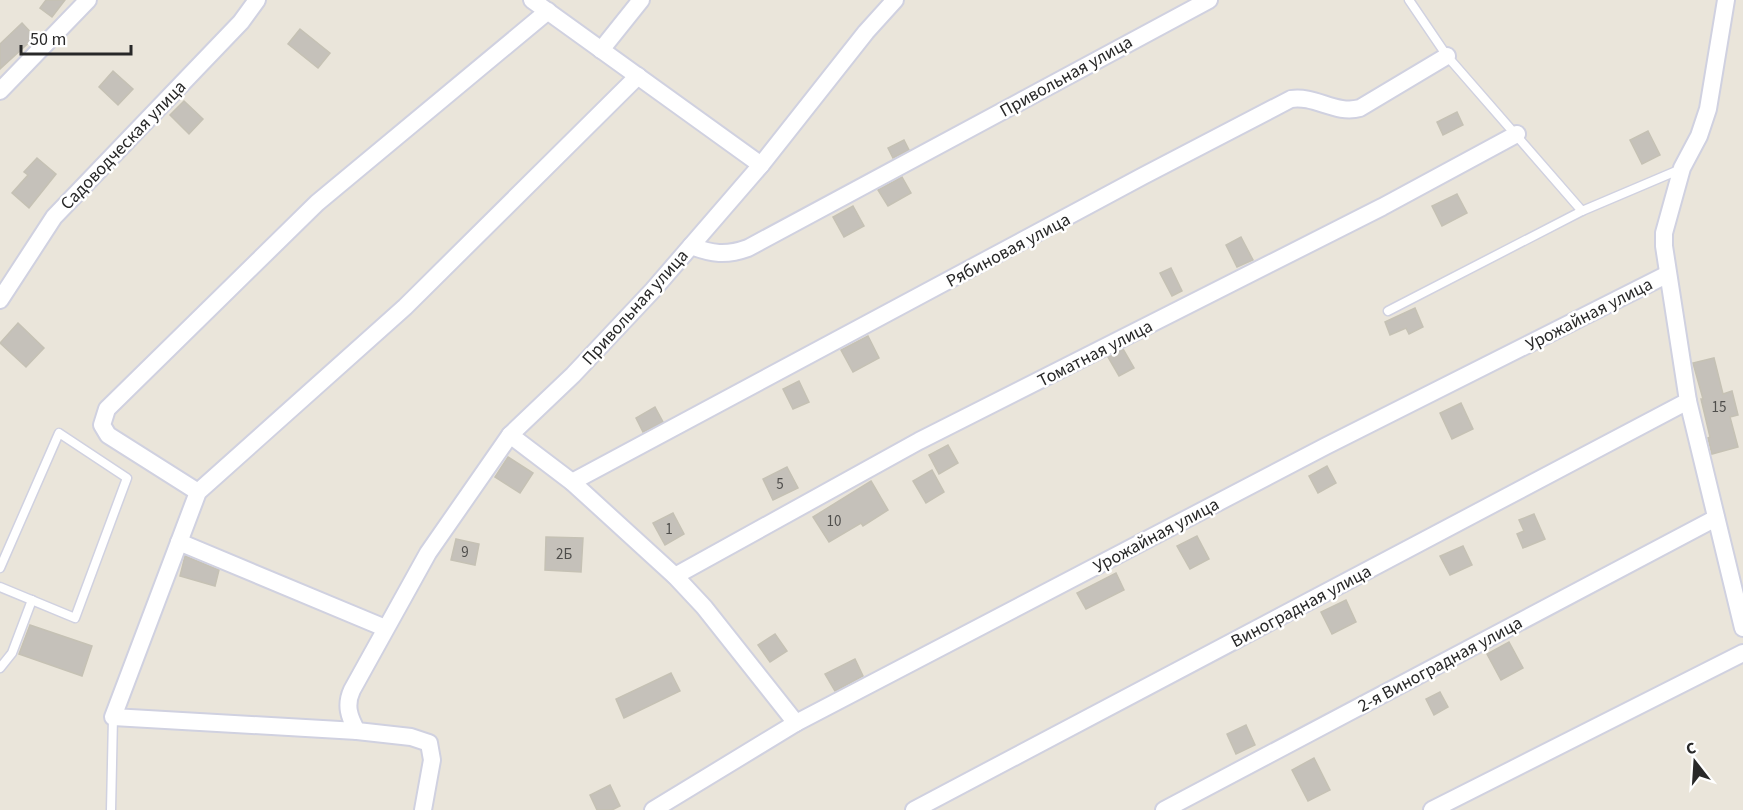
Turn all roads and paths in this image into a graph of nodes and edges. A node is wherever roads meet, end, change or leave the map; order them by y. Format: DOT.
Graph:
graph roads {
  1 [pos="88,0"];
  2 [pos="257,0"];
  3 [pos="532,0"];
  4 [pos="641,0"];
  5 [pos="895,0"];
  6 [pos="1209,0"];
  7 [pos="1409,0"];
  8 [pos="1726,0"];
  9 [pos="548,11"];
  10 [pos="601,50"];
  11 [pos="1447,56"];
  12 [pos="638,76"];
  13 [pos="0,91"];
  14 [pos="1517,134"];
  15 [pos="761,165"];
  16 [pos="1682,168"];
  17 [pos="1582,211"];
  18 [pos="691,246"];
  19 [pos="1668,274"];
  20 [pos="0,300"];
  21 [pos="1388,311"];
  22 [pos="1688,401"];
  23 [pos="510,435"];
  24 [pos="572,482"];
  25 [pos="198,492"];
  26 [pos="1716,518"];
  27 [pos="179,543"];
  28 [pos="0,568"];
  29 [pos="675,576"];
  30 [pos="0,587"];
  31 [pos="32,600"];
  32 [pos="385,628"];
  33 [pos="1743,628"];
  34 [pos="1743,653"];
  35 [pos="0,668"];
  36 [pos="113,717"];
  37 [pos="796,723"];
  38 [pos="357,731"];
  39 [pos="111,810"];
  40 [pos="423,810"];
  41 [pos="653,810"];
  42 [pos="914,810"];
  43 [pos="1164,810"];
  44 [pos="1432,810"];
  1 -- 13 [label="street"];
  2 -- 20 [label="street, Садоводческая улица"];
  3 -- 9 [label="street"];
  4 -- 10 [label="street"];
  5 -- 15 [label="street"];
  6 -- 18 [label="street, Привольная улица"];
  7 -- 11 [label="lane"];
  8 -- 16 [label="street"];
  9 -- 10 [label="street"];
  9 -- 25 [label="street"];
  10 -- 12 [label="street"];
  11 -- 14 [label="lane"];
  11 -- 24 [label="street, Рябиновая улица"];
  12 -- 15 [label="street"];
  12 -- 25 [label="street"];
  14 -- 17 [label="lane"];
  14 -- 29 [label="street, Томатная улица"];
  15 -- 18 [label="street"];
  16 -- 17 [label="lane"];
  16 -- 19 [label="street"];
  17 -- 21 [label="lane"];
  18 -- 23 [label="street, Привольная улица"];
  19 -- 22 [label="street"];
  19 -- 37 [label="street, Урожайная улица"];
  22 -- 26 [label="street"];
  22 -- 42 [label="street, Виноградная улица"];
  23 -- 24 [label="street"];
  23 -- 32 [label="street, Привольная улица"];
  24 -- 29 [label="street"];
  25 -- 27 [label="street"];
  26 -- 33 [label="street"];
  26 -- 43 [label="street, 2-я Виноградная улица"];
  27 -- 32 [label="street"];
  27 -- 36 [label="street"];
  28 -- 31 [label="lane"];
  29 -- 37 [label="street"];
  30 -- 31 [label="lane"];
  31 -- 35 [label="lane"];
  32 -- 38 [label="street, Привольная улица"];
  34 -- 44 [label="street"];
  36 -- 38 [label="street"];
  36 -- 39 [label="lane"];
  37 -- 41 [label="street, Урожайная улица"];
  38 -- 40 [label="street"];
}
